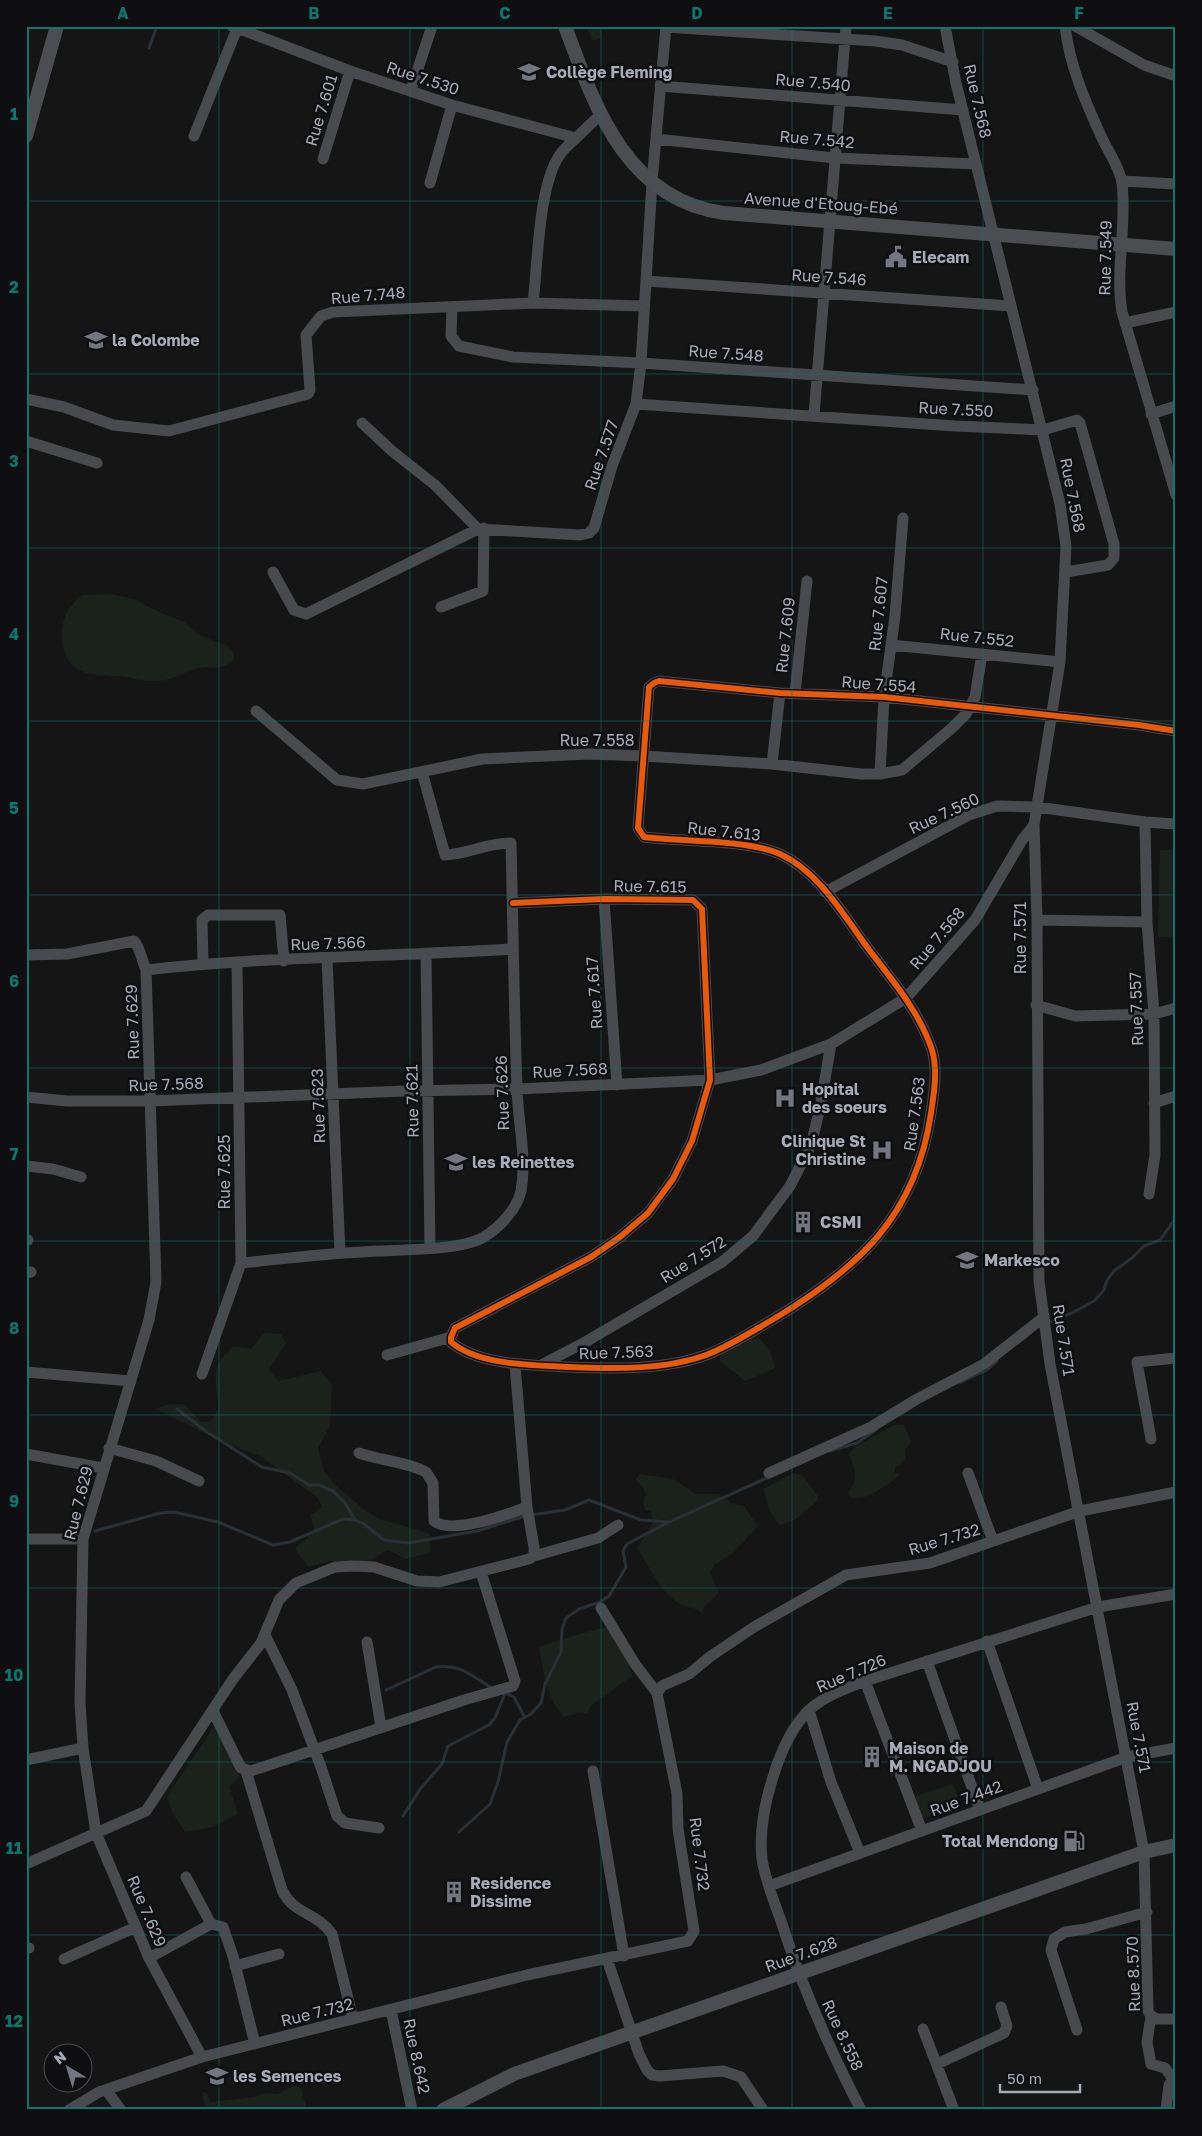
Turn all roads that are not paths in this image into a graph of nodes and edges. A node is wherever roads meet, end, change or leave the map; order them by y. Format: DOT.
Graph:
graph roads {
  1 [pos="57,26"];
  2 [pos="432,26"];
  3 [pos="565,26"];
  4 [pos="945,26"];
  5 [pos="1065,26"];
  6 [pos="1075,26"];
  7 [pos="235,27"];
  8 [pos="666,27"];
  9 [pos="760,30"];
  10 [pos="845,32"];
  11 [pos="953,62"];
  12 [pos="350,71"];
  13 [pos="1176,76"];
  14 [pos="660,86"];
  15 [pos="411,90"];
  16 [pos="840,101"];
  17 [pos="452,105"];
  18 [pos="963,110"];
  19 [pos="600,115"];
  20 [pos="26,136"];
  21 [pos="194,136"];
  22 [pos="576,138"];
  23 [pos="656,139"];
  24 [pos="835,158"];
  25 [pos="323,159"];
  26 [pos="976,164"];
  27 [pos="1122,181"];
  28 [pos="652,182"];
  29 [pos="430,183"];
  30 [pos="1176,184"];
  31 [pos="831,222"];
  32 [pos="994,233"];
  33 [pos="1123,244"];
  34 [pos="1176,249"];
  35 [pos="646,281"];
  36 [pos="824,293"];
  37 [pos="533,303"];
  38 [pos="644,306"];
  39 [pos="1011,306"];
  40 [pos="452,307"];
  41 [pos="1176,312"];
  42 [pos="1125,323"];
  43 [pos="641,363"];
  44 [pos="818,375"];
  45 [pos="1034,390"];
  46 [pos="26,399"];
  47 [pos="636,404"];
  48 [pos="1176,406"];
  49 [pos="1151,414"];
  50 [pos="814,416"];
  51 [pos="362,423"];
  52 [pos="1043,430"];
  53 [pos="26,441"];
  54 [pos="97,463"];
  55 [pos="1176,495"];
  56 [pos="903,518"];
  57 [pos="481,529"];
  58 [pos="273,572"];
  59 [pos="1066,572"];
  60 [pos="807,581"];
  61 [pos="440,607"];
  62 [pos="892,645"];
  63 [pos="982,654"];
  64 [pos="1060,662"];
  65 [pos="780,692"];
  66 [pos="795,693"];
  67 [pos="884,697"];
  68 [pos="970,706"];
  69 [pos="256,711"];
  70 [pos="1053,715"];
  71 [pos="1176,731"];
  72 [pos="644,756"];
  73 [pos="772,764"];
  74 [pos="422,772"];
  75 [pos="880,774"];
  76 [pos="1037,807"];
  77 [pos="1145,822"];
  78 [pos="1176,824"];
  79 [pos="1034,825"];
  80 [pos="825,892"];
  81 [pos="604,899"];
  82 [pos="513,903"];
  83 [pos="1036,920"];
  84 [pos="1147,922"];
  85 [pos="512,949"];
  86 [pos="26,955"];
  87 [pos="426,955"];
  88 [pos="327,959"];
  89 [pos="284,961"];
  90 [pos="203,963"];
  91 [pos="236,963"];
  92 [pos="146,970"];
  93 [pos="906,998"];
  94 [pos="1036,1006"];
  95 [pos="1176,1008"];
  96 [pos="1154,1014"];
  97 [pos="831,1044"];
  98 [pos="710,1080"];
  99 [pos="617,1084"];
  100 [pos="517,1089"];
  101 [pos="428,1090"];
  102 [pos="334,1094"];
  103 [pos="1176,1096"];
  104 [pos="26,1097"];
  105 [pos="240,1097"];
  106 [pos="150,1102"];
  107 [pos="1154,1103"];
  108 [pos="26,1166"];
  109 [pos="81,1177"];
  110 [pos="1149,1194"];
  111 [pos="430,1247"];
  112 [pos="340,1253"];
  113 [pos="241,1263"];
  114 [pos="1044,1317"];
  115 [pos="451,1337"];
  116 [pos="387,1355"];
  117 [pos="1176,1358"];
  118 [pos="514,1365"];
  119 [pos="541,1365"];
  120 [pos="26,1372"];
  121 [pos="202,1374"];
  122 [pos="131,1381"];
  123 [pos="1152,1439"];
  124 [pos="109,1448"];
  125 [pos="359,1453"];
  126 [pos="26,1454"];
  127 [pos="103,1468"];
  128 [pos="769,1473"];
  129 [pos="968,1473"];
  130 [pos="199,1481"];
  131 [pos="1176,1492"];
  132 [pos="1080,1511"];
  133 [pos="528,1514"];
  134 [pos="618,1525"];
  135 [pos="26,1539"];
  136 [pos="83,1539"];
  137 [pos="994,1541"];
  138 [pos="534,1556"];
  139 [pos="481,1572"];
  140 [pos="1176,1594"];
  141 [pos="1098,1607"];
  142 [pos="601,1608"];
  143 [pos="265,1635"];
  144 [pos="987,1641"];
  145 [pos="367,1642"];
  146 [pos="927,1661"];
  147 [pos="865,1681"];
  148 [pos="656,1693"];
  149 [pos="809,1710"];
  150 [pos="213,1711"];
  151 [pos="381,1727"];
  152 [pos="83,1748"];
  153 [pos="1176,1748"];
  154 [pos="315,1750"];
  155 [pos="1127,1757"];
  156 [pos="26,1760"];
  157 [pos="246,1771"];
  158 [pos="594,1771"];
  159 [pos="1038,1789"];
  160 [pos="980,1810"];
  161 [pos="379,1828"];
  162 [pos="922,1831"];
  163 [pos="96,1833"];
  164 [pos="1176,1845"];
  165 [pos="1144,1852"];
  166 [pos="860,1853"];
  167 [pos="26,1864"];
  168 [pos="186,1877"];
  169 [pos="769,1886"];
  170 [pos="1147,1912"];
  171 [pos="211,1924"];
  172 [pos="136,1927"];
  173 [pos="279,1954"];
  174 [pos="624,1956"];
  175 [pos="149,1958"];
  176 [pos="64,1959"];
  177 [pos="607,1959"];
  178 [pos="235,1966"];
  179 [pos="798,1974"];
  180 [pos="1001,2007"];
  181 [pos="391,2010"];
  182 [pos="1151,2016"];
  183 [pos="1176,2019"];
  184 [pos="353,2020"];
  185 [pos="923,2029"];
  186 [pos="1077,2030"];
  187 [pos="632,2032"];
  188 [pos="255,2044"];
  189 [pos="202,2057"];
  190 [pos="937,2064"];
  191 [pos="1174,2078"];
  192 [pos="106,2090"];
  193 [pos="69,2110"];
  194 [pos="121,2110"];
  195 [pos="412,2110"];
  196 [pos="443,2110"];
  197 [pos="763,2110"];
  198 [pos="861,2110"];
  199 [pos="954,2110"];
  200 [pos="1166,2110"];
  1 -- 20 [label="main road"];
  2 -- 15 [label="street"];
  3 -- 19 [label="main road, Avenue d'Etoug-Ebé"];
  4 -- 11 [label="street, Rue 7.568"];
  5 -- 27 [label="street, Rue 7.549"];
  6 -- 13 [label="street"];
  7 -- 12 [label="street, Rue 7.530"];
  7 -- 21 [label="street"];
  8 -- 9 [label="street"];
  8 -- 14 [label="street, Rue 7.577"];
  9 -- 10 [label="street"];
  10 -- 11 [label="street"];
  10 -- 16 [label="street"];
  11 -- 18 [label="street, Rue 7.568"];
  12 -- 15 [label="street, Rue 7.530"];
  12 -- 25 [label="street, Rue 7.601"];
  14 -- 16 [label="street, Rue 7.540"];
  14 -- 23 [label="street, Rue 7.577"];
  15 -- 17 [label="street, Rue 7.530"];
  16 -- 18 [label="street, Rue 7.540"];
  16 -- 24 [label="street"];
  17 -- 22 [label="street, Rue 7.530"];
  17 -- 29 [label="street"];
  18 -- 26 [label="street, Rue 7.568"];
  19 -- 22 [label="street"];
  19 -- 28 [label="main road, Avenue d'Etoug-Ebé"];
  22 -- 37 [label="street"];
  23 -- 24 [label="street, Rue 7.542"];
  23 -- 28 [label="street, Rue 7.577"];
  24 -- 26 [label="street, Rue 7.542"];
  24 -- 31 [label="street"];
  26 -- 32 [label="street, Rue 7.568"];
  27 -- 30 [label="street"];
  27 -- 33 [label="street, Rue 7.549"];
  28 -- 31 [label="main road, Avenue d'Etoug-Ebé"];
  28 -- 35 [label="street, Rue 7.577"];
  31 -- 32 [label="main road, Avenue d'Etoug-Ebé"];
  31 -- 36 [label="street"];
  32 -- 33 [label="main road, Avenue d'Etoug-Ebé"];
  32 -- 39 [label="street, Rue 7.568"];
  33 -- 34 [label="main road, Avenue d'Etoug-Ebé"];
  33 -- 42 [label="street, Rue 7.549"];
  35 -- 36 [label="street, Rue 7.546"];
  35 -- 38 [label="street, Rue 7.577"];
  36 -- 39 [label="street, Rue 7.546"];
  36 -- 44 [label="street"];
  37 -- 38 [label="street, Rue 7.748"];
  37 -- 40 [label="street, Rue 7.748"];
  38 -- 43 [label="street, Rue 7.577"];
  39 -- 45 [label="street, Rue 7.568"];
  40 -- 43 [label="street, Rue 7.548"];
  40 -- 46 [label="street, Rue 7.748"];
  41 -- 42 [label="street"];
  42 -- 49 [label="street, Rue 7.549"];
  43 -- 44 [label="street, Rue 7.548"];
  43 -- 47 [label="street, Rue 7.577"];
  44 -- 45 [label="street, Rue 7.548"];
  44 -- 50 [label="street"];
  45 -- 52 [label="street, Rue 7.568"];
  47 -- 50 [label="street, Rue 7.550"];
  47 -- 57 [label="street, Rue 7.577"];
  48 -- 49 [label="street"];
  49 -- 55 [label="street, Rue 7.549"];
  50 -- 52 [label="street, Rue 7.550"];
  51 -- 57 [label="street"];
  52 -- 59 [label="street, Rue 7.568"];
  52 -- 59 [label="street, Rue 7.550"];
  53 -- 54 [label="street"];
  56 -- 62 [label="street, Rue 7.607"];
  57 -- 58 [label="street"];
  57 -- 61 [label="street"];
  59 -- 64 [label="street, Rue 7.568"];
  60 -- 66 [label="street, Rue 7.609"];
  62 -- 63 [label="street, Rue 7.552"];
  62 -- 67 [label="street, Rue 7.607"];
  63 -- 64 [label="street, Rue 7.552"];
  63 -- 68 [label="street"];
  64 -- 70 [label="street, Rue 7.568"];
  65 -- 66 [label="street, Rue 7.554"];
  65 -- 72 [label="street, Rue 7.554"];
  65 -- 73 [label="street, Rue 7.609"];
  66 -- 67 [label="street, Rue 7.554"];
  67 -- 68 [label="street, Rue 7.554"];
  67 -- 75 [label="street, Rue 7.607"];
  68 -- 70 [label="street, Rue 7.554"];
  68 -- 75 [label="street, Rue 7.558"];
  69 -- 74 [label="street, Rue 7.558"];
  70 -- 71 [label="street, Rue 7.554"];
  70 -- 76 [label="street, Rue 7.568"];
  72 -- 73 [label="street, Rue 7.558"];
  72 -- 74 [label="street, Rue 7.558"];
  72 -- 80 [label="street, Rue 7.613"];
  73 -- 75 [label="street, Rue 7.558"];
  74 -- 82 [label="street, Rue 7.626"];
  76 -- 77 [label="street, Rue 7.560"];
  76 -- 79 [label="street, Rue 7.568"];
  76 -- 80 [label="street, Rue 7.560"];
  77 -- 78 [label="street, Rue 7.560"];
  77 -- 84 [label="street, Rue 7.557"];
  79 -- 83 [label="street, Rue 7.571"];
  79 -- 93 [label="street, Rue 7.568"];
  80 -- 93 [label="street, Rue 7.613"];
  81 -- 82 [label="street, Rue 7.615"];
  81 -- 98 [label="street, Rue 7.615"];
  81 -- 99 [label="street, Rue 7.617"];
  82 -- 85 [label="street, Rue 7.626"];
  83 -- 84 [label="street"];
  83 -- 94 [label="street, Rue 7.571"];
  84 -- 96 [label="street, Rue 7.557"];
  85 -- 87 [label="street, Rue 7.566"];
  85 -- 100 [label="street, Rue 7.626"];
  86 -- 92 [label="street, Rue 7.629"];
  87 -- 88 [label="street, Rue 7.566"];
  87 -- 101 [label="street, Rue 7.621"];
  88 -- 89 [label="street, Rue 7.566"];
  88 -- 102 [label="street, Rue 7.623"];
  89 -- 90 [label="street"];
  89 -- 91 [label="street, Rue 7.566"];
  90 -- 91 [label="street, Rue 7.566"];
  90 -- 92 [label="street, Rue 7.566"];
  91 -- 105 [label="street, Rue 7.625"];
  92 -- 106 [label="street, Rue 7.629"];
  93 -- 97 [label="street, Rue 7.568"];
  93 -- 119 [label="street, Rue 7.563"];
  94 -- 96 [label="street"];
  94 -- 114 [label="street, Rue 7.571"];
  95 -- 96 [label="street"];
  96 -- 107 [label="street, Rue 7.557"];
  97 -- 98 [label="street, Rue 7.568"];
  97 -- 119 [label="street, Rue 7.572"];
  98 -- 99 [label="street, Rue 7.568"];
  98 -- 115 [label="street"];
  99 -- 100 [label="street, Rue 7.568"];
  100 -- 101 [label="street, Rue 7.568"];
  100 -- 111 [label="street, Rue 7.626"];
  101 -- 102 [label="street, Rue 7.568"];
  101 -- 111 [label="street, Rue 7.621"];
  102 -- 105 [label="street, Rue 7.568"];
  102 -- 112 [label="street, Rue 7.623"];
  103 -- 107 [label="street"];
  104 -- 106 [label="street, Rue 7.568"];
  105 -- 106 [label="street, Rue 7.568"];
  105 -- 113 [label="street, Rue 7.625"];
  106 -- 122 [label="street, Rue 7.629"];
  107 -- 110 [label="street, Rue 7.557"];
  108 -- 109 [label="street"];
  111 -- 112 [label="street, Rue 7.626"];
  112 -- 113 [label="street, Rue 7.626"];
  113 -- 121 [label="street, Rue 7.625"];
  114 -- 128 [label="street"];
  114 -- 132 [label="street, Rue 7.571"];
  115 -- 116 [label="street"];
  115 -- 118 [label="street, Rue 7.563"];
  117 -- 123 [label="street"];
  118 -- 119 [label="street, Rue 7.563"];
  118 -- 133 [label="street"];
  120 -- 122 [label="street"];
  122 -- 124 [label="street, Rue 7.629"];
  124 -- 127 [label="street, Rue 7.629"];
  124 -- 130 [label="street"];
  125 -- 133 [label="street"];
  126 -- 127 [label="street"];
  127 -- 136 [label="street, Rue 7.629"];
  129 -- 137 [label="street"];
  131 -- 132 [label="street, Rue 7.732"];
  132 -- 137 [label="street, Rue 7.732"];
  132 -- 141 [label="street, Rue 7.571"];
  133 -- 138 [label="street"];
  134 -- 138 [label="street"];
  135 -- 136 [label="street"];
  136 -- 152 [label="street, Rue 7.629"];
  137 -- 148 [label="street, Rue 7.732"];
  138 -- 139 [label="street"];
  139 -- 143 [label="street"];
  139 -- 151 [label="street"];
  140 -- 141 [label="street, Rue 7.726"];
  141 -- 144 [label="street, Rue 7.726"];
  141 -- 155 [label="street, Rue 7.571"];
  142 -- 148 [label="street"];
  143 -- 150 [label="street"];
  143 -- 154 [label="street"];
  144 -- 146 [label="street, Rue 7.726"];
  144 -- 159 [label="street"];
  145 -- 151 [label="street"];
  146 -- 147 [label="street, Rue 7.726"];
  146 -- 160 [label="street"];
  147 -- 149 [label="street, Rue 7.726"];
  147 -- 162 [label="street"];
  148 -- 174 [label="street, Rue 7.732"];
  149 -- 166 [label="street"];
  149 -- 169 [label="street, Rue 7.726"];
  150 -- 157 [label="street"];
  150 -- 163 [label="street"];
  151 -- 154 [label="street"];
  152 -- 156 [label="street"];
  152 -- 163 [label="street, Rue 7.629"];
  153 -- 155 [label="street, Rue 7.442"];
  154 -- 157 [label="street"];
  154 -- 161 [label="street"];
  155 -- 159 [label="street, Rue 7.442"];
  155 -- 165 [label="street, Rue 7.571"];
  157 -- 184 [label="street"];
  158 -- 174 [label="street"];
  159 -- 160 [label="street, Rue 7.442"];
  160 -- 162 [label="street, Rue 7.442"];
  162 -- 166 [label="street, Rue 7.442"];
  163 -- 167 [label="street"];
  163 -- 172 [label="street, Rue 7.629"];
  164 -- 165 [label="main road, Rue 7.628"];
  165 -- 170 [label="street, Rue 8.570"];
  165 -- 179 [label="main road, Rue 7.628"];
  166 -- 169 [label="street, Rue 7.442"];
  168 -- 171 [label="street"];
  169 -- 179 [label="street, Rue 7.726"];
  170 -- 182 [label="street, Rue 8.570"];
  170 -- 186 [label="street"];
  171 -- 175 [label="street"];
  171 -- 178 [label="street"];
  172 -- 175 [label="street, Rue 7.629"];
  172 -- 176 [label="street"];
  173 -- 178 [label="street"];
  174 -- 177 [label="street, Rue 7.732"];
  175 -- 189 [label="street, Rue 7.629"];
  177 -- 181 [label="street, Rue 7.732"];
  177 -- 187 [label="street"];
  178 -- 188 [label="street"];
  179 -- 187 [label="main road, Rue 7.628"];
  179 -- 198 [label="street, Rue 8.558"];
  180 -- 190 [label="street"];
  181 -- 184 [label="street, Rue 7.732"];
  181 -- 195 [label="street, Rue 8.642"];
  182 -- 183 [label="street"];
  182 -- 191 [label="street, Rue 8.570"];
  184 -- 188 [label="street, Rue 7.732"];
  185 -- 190 [label="street"];
  187 -- 196 [label="main road, Rue 7.628"];
  187 -- 197 [label="street"];
  188 -- 189 [label="street, Rue 7.732"];
  189 -- 192 [label="street, Rue 7.732"];
  190 -- 199 [label="street"];
  191 -- 200 [label="street"];
  192 -- 193 [label="street, Rue 7.732"];
  192 -- 194 [label="street"];
}
